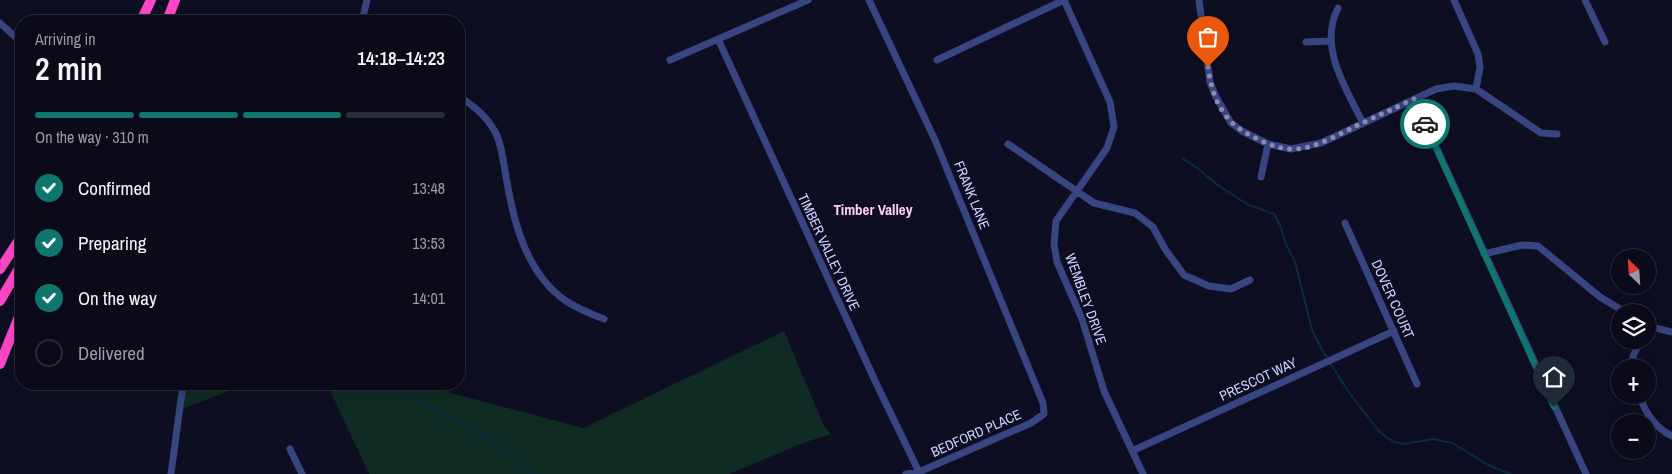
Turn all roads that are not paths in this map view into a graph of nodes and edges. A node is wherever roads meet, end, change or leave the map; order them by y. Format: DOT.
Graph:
graph roads {
  1 [pos="150,0"];
  2 [pos="175,0"];
  3 [pos="367,0"];
  4 [pos="808,0"];
  5 [pos="869,0"];
  6 [pos="1064,0"];
  7 [pos="1199,0"];
  8 [pos="1454,0"];
  9 [pos="1585,0"];
  10 [pos="1338,8"];
  11 [pos="144,15"];
  12 [pos="169,15"];
  13 [pos="363,15"];
  14 [pos="0,23"];
  15 [pos="15,37"];
  16 [pos="718,39"];
  17 [pos="1331,41"];
  18 [pos="1306,42"];
  19 [pos="1605,42"];
  20 [pos="670,60"];
  21 [pos="937,60"];
  22 [pos="1476,89"];
  23 [pos="1414,99"];
  24 [pos="465,101"];
  25 [pos="1363,123"];
  26 [pos="1557,134"];
  27 [pos="1008,144"];
  28 [pos="1268,144"];
  29 [pos="1261,177"];
  30 [pos="1076,192"];
  31 [pos="1345,223"];
  32 [pos="15,245"];
  33 [pos="1484,254"];
  34 [pos="0,269"];
  35 [pos="15,275"];
  36 [pos="1250,280"];
  37 [pos="0,301"];
  38 [pos="1612,304"];
  39 [pos="604,319"];
  40 [pos="15,323"];
  41 [pos="15,328"];
  42 [pos="1656,329"];
  43 [pos="1394,331"];
  44 [pos="1672,332"];
  45 [pos="0,347"];
  46 [pos="0,364"];
  47 [pos="1417,384"];
  48 [pos="182,390"];
  49 [pos="1044,403"];
  50 [pos="1642,404"];
  51 [pos="1672,436"];
  52 [pos="290,449"];
  53 [pos="1132,451"];
  54 [pos="919,473"];
  55 [pos="170,474"];
  56 [pos="302,474"];
  57 [pos="906,474"];
  58 [pos="1143,474"];
  59 [pos="1586,474"];
  1 -- 11 [label="highway"];
  2 -- 12 [label="highway"];
  3 -- 13 [label="street"];
  4 -- 16 [label="street"];
  5 -- 49 [label="street, FRANK LANE"];
  6 -- 21 [label="street"];
  6 -- 30 [label="street, WEMBLEY DRIVE"];
  7 -- 28 [label="street"];
  8 -- 22 [label="street"];
  9 -- 19 [label="street"];
  10 -- 17 [label="street"];
  14 -- 15 [label="street"];
  16 -- 20 [label="street"];
  16 -- 54 [label="street, TIMBER VALLEY DRIVE"];
  17 -- 18 [label="street"];
  17 -- 25 [label="street"];
  22 -- 23 [label="street"];
  22 -- 26 [label="street"];
  23 -- 25 [label="street"];
  23 -- 33 [label="street"];
  24 -- 39 [label="street"];
  25 -- 28 [label="street"];
  27 -- 30 [label="street"];
  28 -- 29 [label="street"];
  30 -- 36 [label="street"];
  30 -- 53 [label="street, WEMBLEY DRIVE"];
  31 -- 43 [label="street, DOVER COURT"];
  32 -- 34 [label="highway"];
  33 -- 38 [label="street"];
  33 -- 59 [label="street"];
  35 -- 37 [label="highway"];
  40 -- 45 [label="highway"];
  41 -- 46 [label="highway"];
  42 -- 44 [label="street"];
  43 -- 47 [label="street, DOVER COURT"];
  43 -- 53 [label="street, PRESCOT WAY"];
  48 -- 55 [label="street"];
  49 -- 54 [label="street, BEDFORD PLACE"];
  50 -- 51 [label="street"];
  52 -- 56 [label="street"];
  53 -- 58 [label="street, WEMBLEY DRIVE"];
  54 -- 57 [label="street, BEDFORD PLACE"];
}
